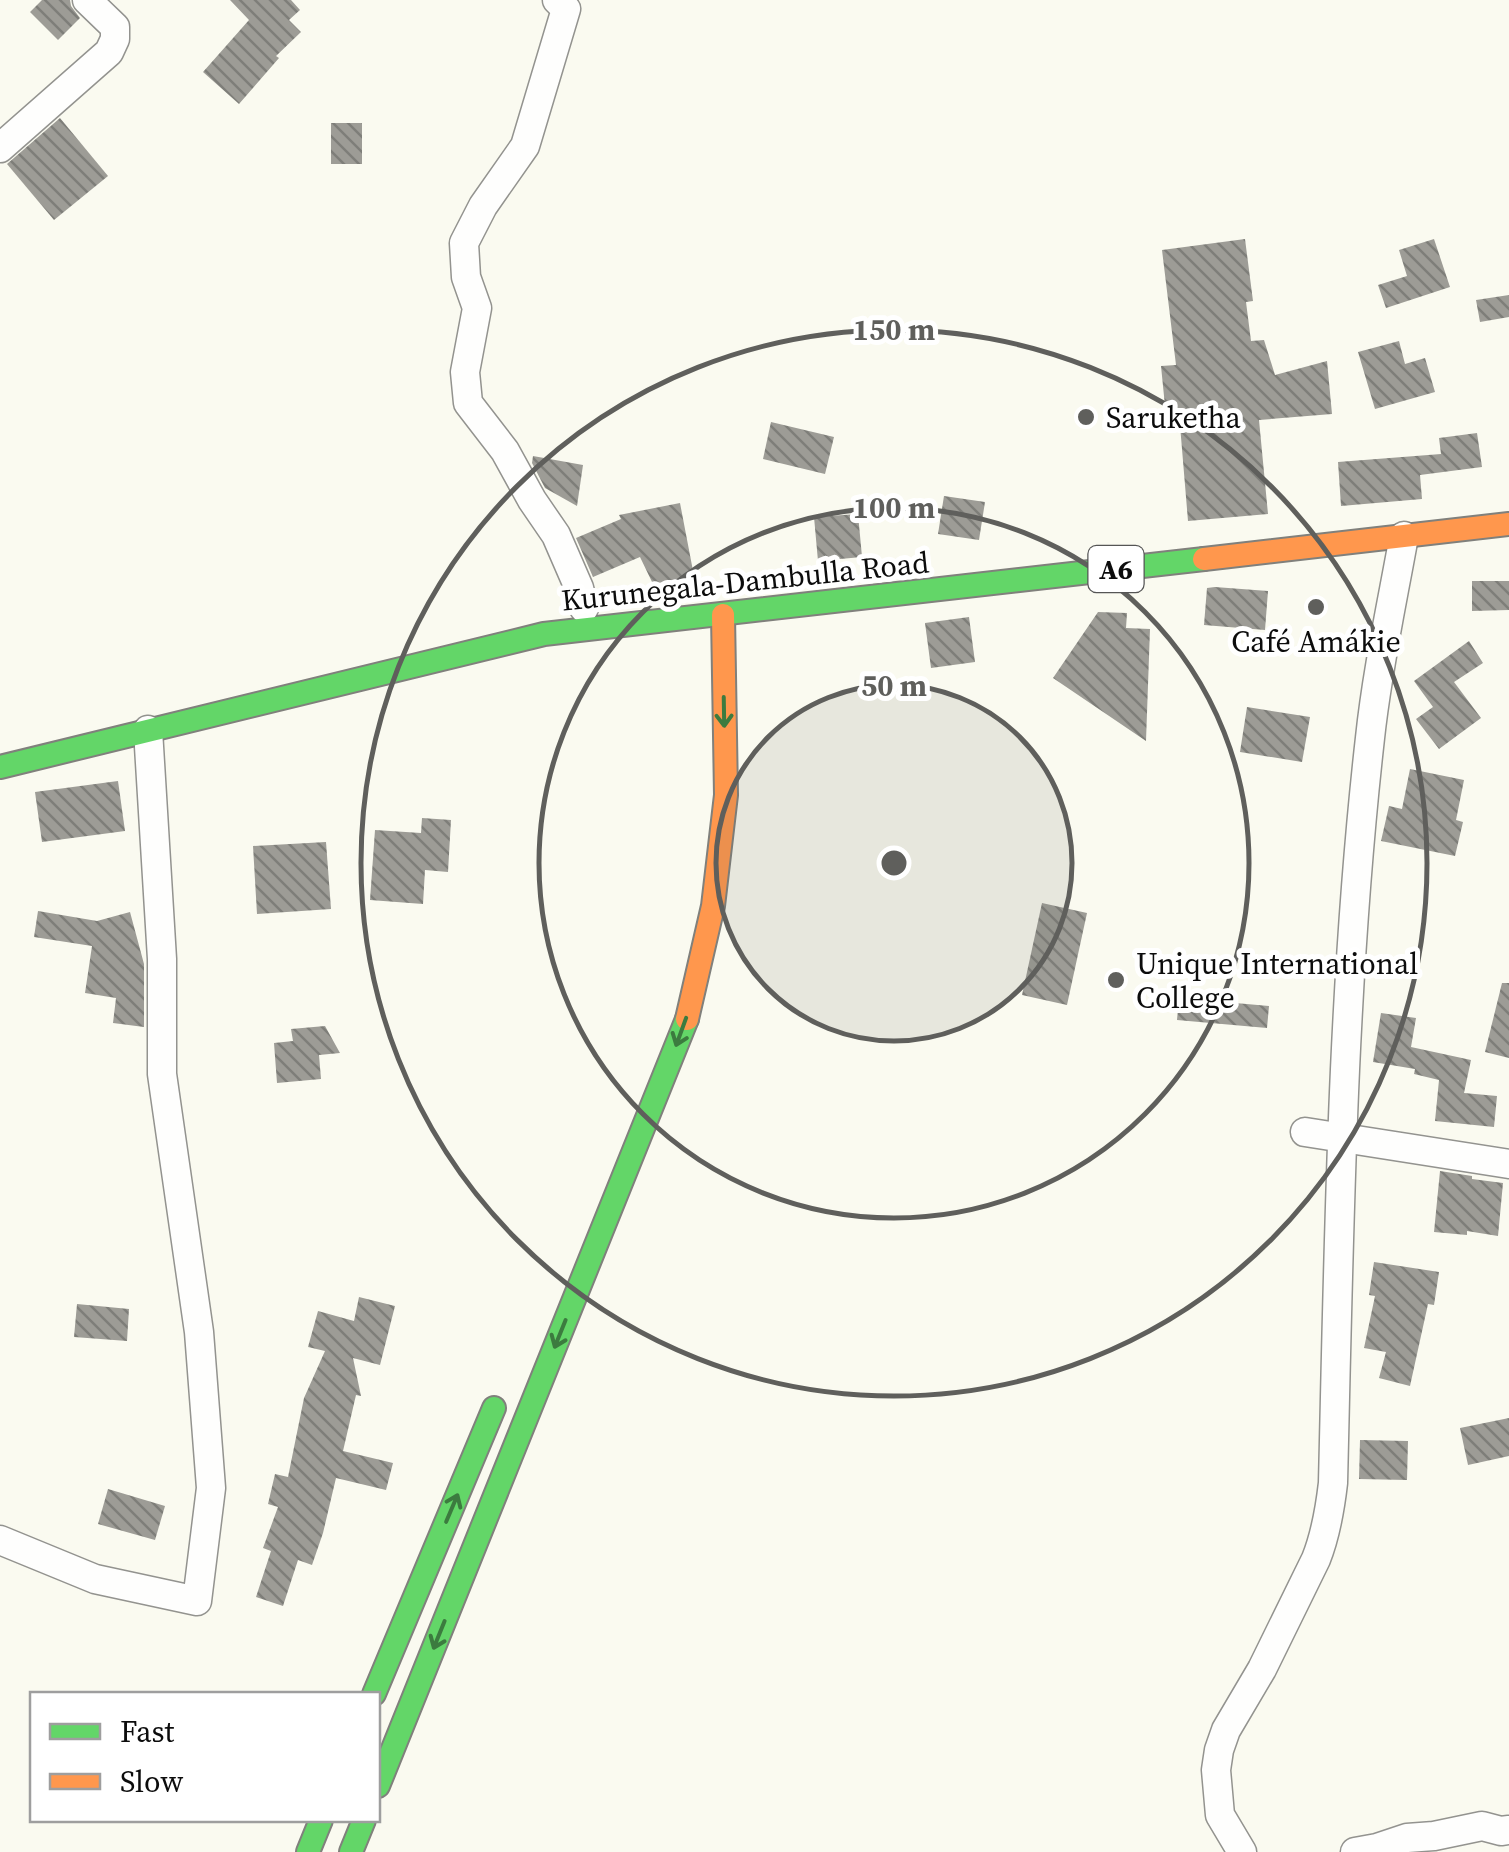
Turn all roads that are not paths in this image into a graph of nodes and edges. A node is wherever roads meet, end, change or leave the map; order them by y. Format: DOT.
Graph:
graph roads {
  1 [pos="88,0"];
  2 [pos="557,0"];
  3 [pos="0,148"];
  4 [pos="1509,524"];
  5 [pos="1404,536"];
  6 [pos="584,608"];
  7 [pos="723,614"];
  8 [pos="148,730"];
  9 [pos="0,767"];
  10 [pos="1305,1132"];
  11 [pos="1342,1138"];
  12 [pos="1509,1164"];
  13 [pos="502,1388"];
  14 [pos="0,1540"];
  15 [pos="375,1692"];
  16 [pos="380,1781"];
  17 [pos="320,1822"];
  18 [pos="363,1822"];
  19 [pos="1500,1835"];
  20 [pos="308,1852"];
  21 [pos="351,1852"];
  22 [pos="1242,1852"];
  23 [pos="1355,1852"];
  1 -- 3 [label="street"];
  2 -- 6 [label="street"];
  4 -- 5 [label="highway, Kurunegala-Dambulla Road / A6"];
  5 -- 7 [label="highway, Kurunegala-Dambulla Road / A6"];
  5 -- 11 [label="street"];
  7 -- 8 [label="highway, Kurunegala-Dambulla Road / A6"];
  7 -- 16 [label="highway, one-way"];
  8 -- 9 [label="highway, Kurunegala-Dambulla Road / A6"];
  8 -- 14 [label="street"];
  10 -- 11 [label="street"];
  11 -- 12 [label="street"];
  11 -- 22 [label="street"];
  15 -- 13 [label="highway, one-way"];
  17 -- 20 [label="highway"];
  18 -- 21 [label="highway"];
  19 -- 23 [label="street"];
}
